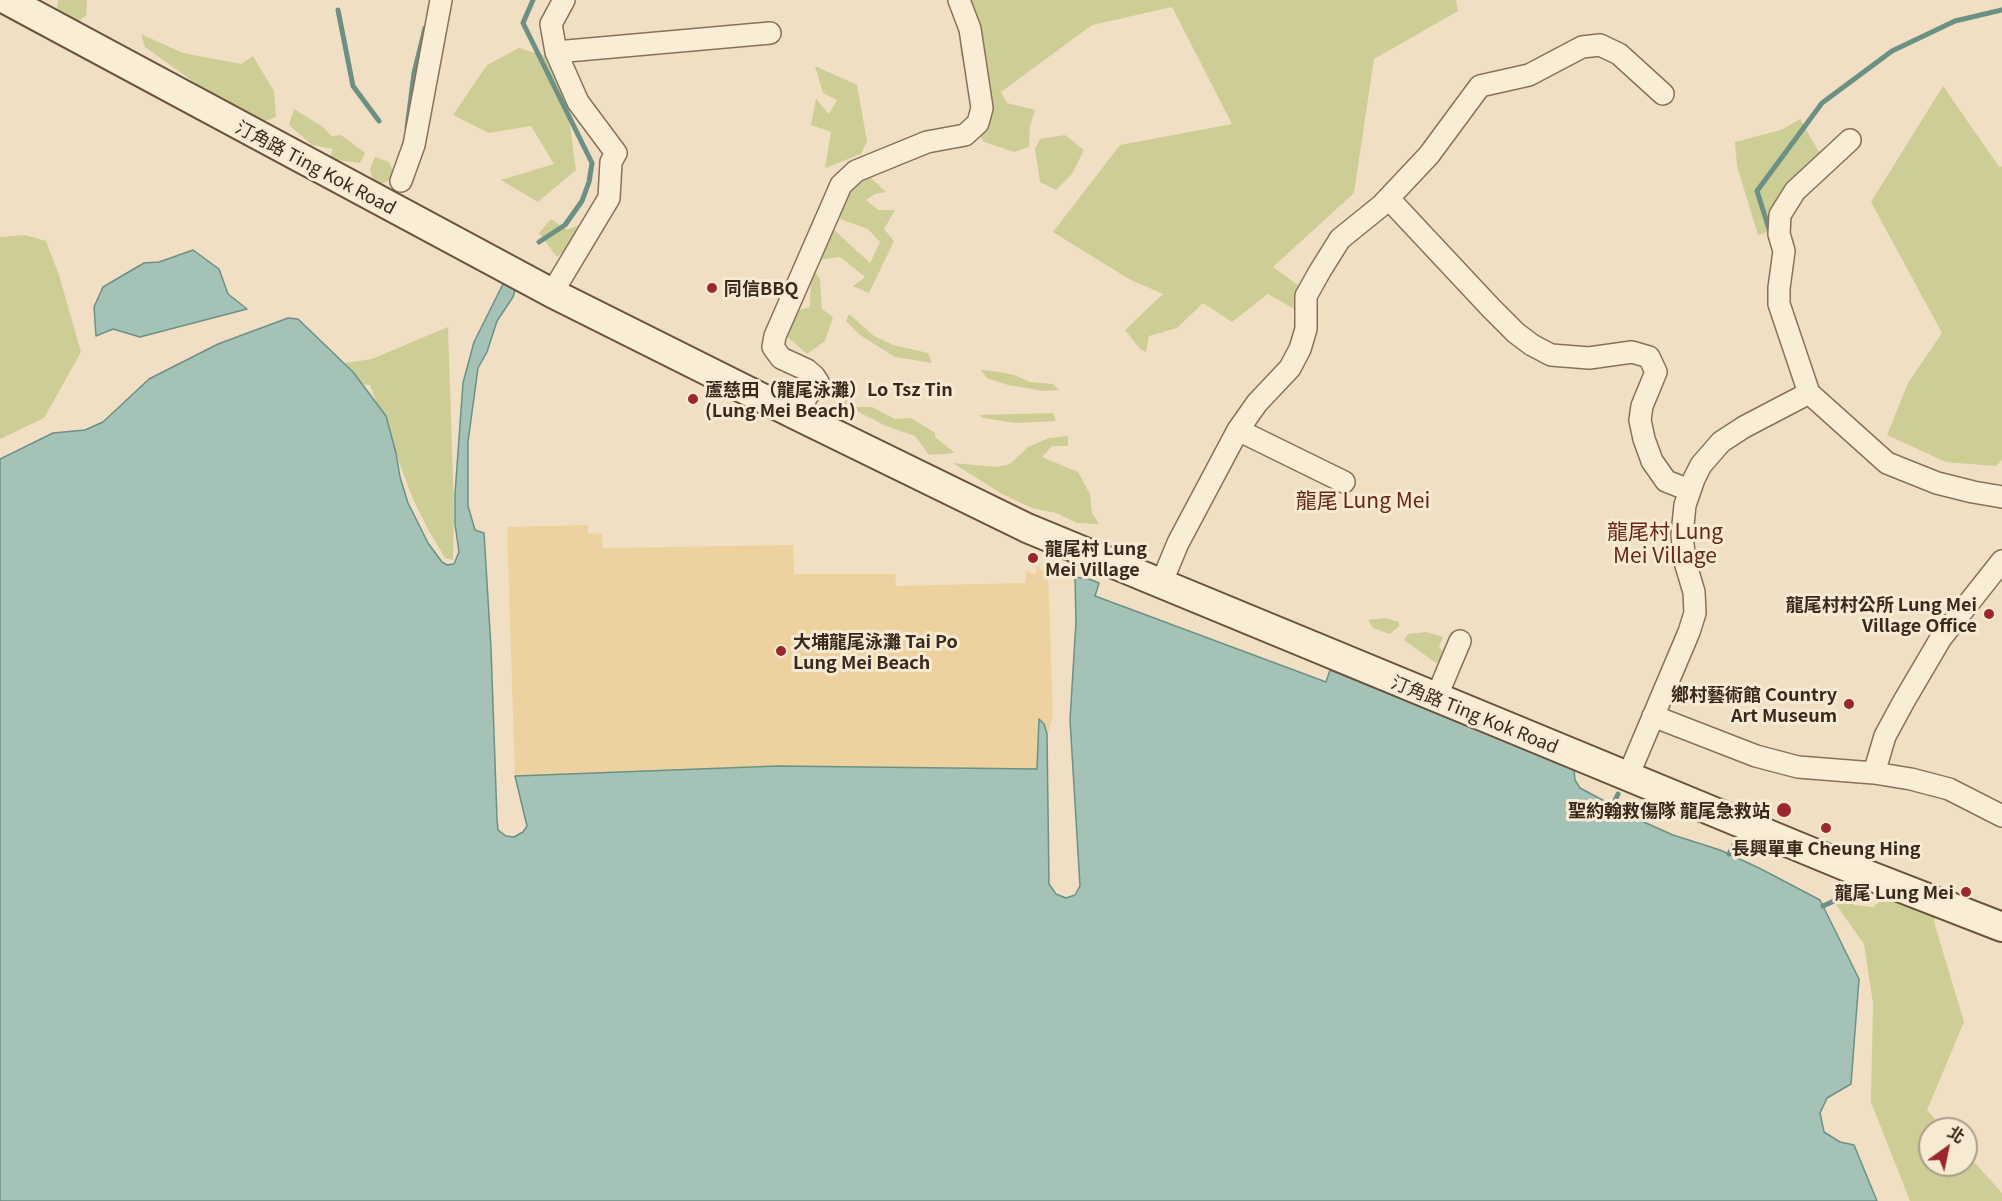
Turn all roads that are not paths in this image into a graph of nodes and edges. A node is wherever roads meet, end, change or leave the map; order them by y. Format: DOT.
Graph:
graph roads {
  1 [pos="7,0"];
  2 [pos="441,0"];
  3 [pos="564,0"];
  4 [pos="959,0"];
  5 [pos="770,33"];
  6 [pos="556,52"];
  7 [pos="1664,94"];
  8 [pos="1850,140"];
  9 [pos="401,181"];
  10 [pos="1389,199"];
  11 [pos="552,293"];
  12 [pos="627,330"];
  13 [pos="1809,393"];
  14 [pos="798,416"];
  15 [pos="1238,430"];
  16 [pos="1344,482"];
  17 [pos="1689,490"];
  18 [pos="953,491"];
  19 [pos="2002,497"];
  20 [pos="2002,561"];
  21 [pos="1161,584"];
  22 [pos="1460,641"];
  23 [pos="1437,698"];
  24 [pos="1653,717"];
  25 [pos="1874,773"];
  26 [pos="1628,776"];
  27 [pos="2002,816"];
  28 [pos="2002,927"];
  1 -- 11 [label="main road, 汀角路 Ting Kok Road"];
  2 -- 9 [label="street"];
  3 -- 6 [label="street"];
  4 -- 14 [label="street"];
  5 -- 6 [label="street"];
  6 -- 11 [label="street"];
  7 -- 10 [label="street"];
  8 -- 13 [label="street"];
  10 -- 15 [label="street"];
  10 -- 17 [label="street"];
  11 -- 12 [label="main road, 汀角路 Ting Kok Road"];
  12 -- 14 [label="main road, 汀角路 Ting Kok Road"];
  12 -- 18 [label="main road, 汀角路 Ting Kok Road"];
  13 -- 17 [label="street"];
  13 -- 19 [label="street"];
  14 -- 18 [label="main road, 汀角路 Ting Kok Road"];
  15 -- 16 [label="street"];
  15 -- 21 [label="street"];
  17 -- 24 [label="street"];
  18 -- 21 [label="main road, 汀角路 Ting Kok Road"];
  20 -- 25 [label="street"];
  21 -- 23 [label="main road, 汀角路 Ting Kok Road"];
  22 -- 23 [label="street"];
  23 -- 26 [label="main road, 汀角路 Ting Kok Road"];
  24 -- 25 [label="street"];
  24 -- 26 [label="street"];
  25 -- 27 [label="street"];
  26 -- 28 [label="main road, 汀角路 Ting Kok Road"];
}
